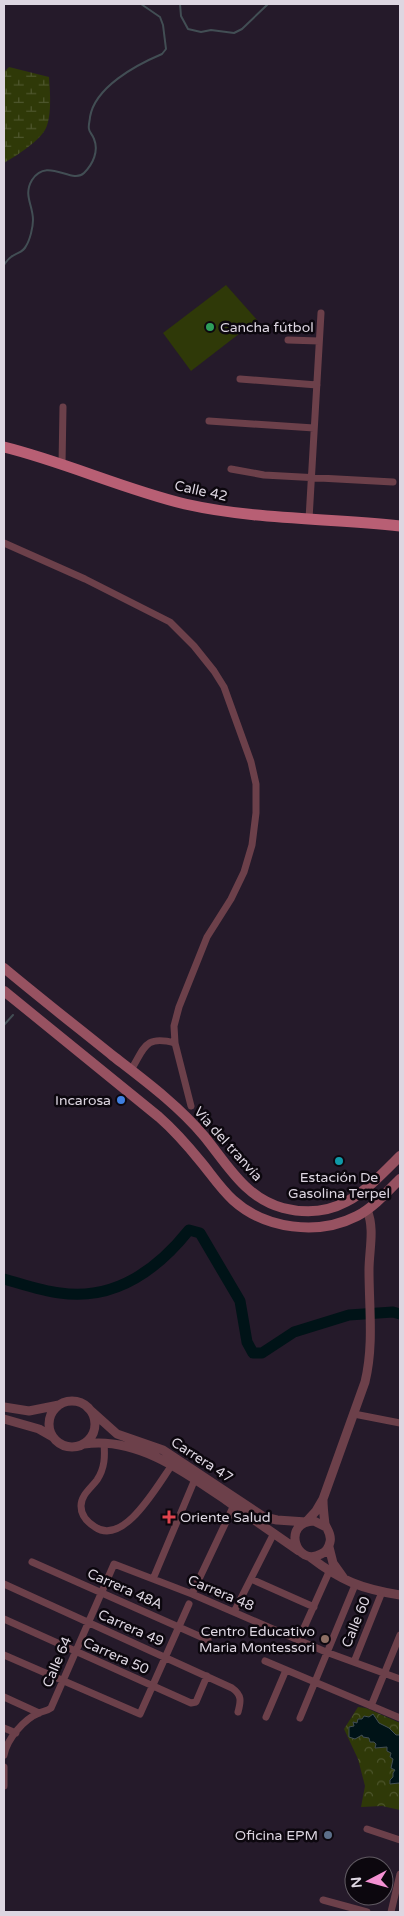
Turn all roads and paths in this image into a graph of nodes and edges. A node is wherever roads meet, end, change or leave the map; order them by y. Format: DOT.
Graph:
graph roads {
  1 [pos="321,314"];
  2 [pos="288,340"];
  3 [pos="319,341"];
  4 [pos="240,379"];
  5 [pos="317,385"];
  6 [pos="63,406"];
  7 [pos="209,421"];
  8 [pos="314,428"];
  9 [pos="4,447"];
  10 [pos="62,465"];
  11 [pos="231,469"];
  12 [pos="310,478"];
  13 [pos="392,482"];
  14 [pos="309,519"];
  15 [pos="400,526"];
  16 [pos="4,543"];
  17 [pos="4,968"];
  18 [pos="4,991"];
  19 [pos="175,1043"];
  20 [pos="131,1070"];
  21 [pos="191,1106"];
  22 [pos="180,1112"];
  23 [pos="168,1125"];
  24 [pos="400,1156"];
  25 [pos="400,1179"];
  26 [pos="370,1186"];
  27 [pos="349,1202"];
  28 [pos="367,1210"];
  29 [pos="62,1404"];
  30 [pos="4,1407"];
  31 [pos="88,1408"];
  32 [pos="354,1414"];
  33 [pos="4,1418"];
  34 [pos="400,1423"];
  35 [pos="53,1437"];
  36 [pos="104,1443"];
  37 [pos="84,1444"];
  38 [pos="172,1465"];
  39 [pos="196,1479"];
  40 [pos="323,1499"];
  41 [pos="234,1505"];
  42 [pos="306,1522"];
  43 [pos="326,1527"];
  44 [pos="274,1533"];
  45 [pos="329,1546"];
  46 [pos="299,1550"];
  47 [pos="310,1557"];
  48 [pos="32,1562"];
  49 [pos="114,1564"];
  50 [pos="329,1572"];
  51 [pos="153,1579"];
  52 [pos="251,1579"];
  53 [pos="351,1583"];
  54 [pos="4,1584"];
  55 [pos="101,1591"];
  56 [pos="382,1592"];
  57 [pos="192,1594"];
  58 [pos="400,1595"];
  59 [pos="189,1604"];
  60 [pos="314,1607"];
  61 [pos="234,1612"];
  62 [pos="4,1620"];
  63 [pos="88,1622"];
  64 [pos="179,1627"];
  65 [pos="400,1635"];
  66 [pos="299,1639"];
  67 [pos="208,1640"];
  68 [pos="398,1644"];
  69 [pos="75,1652"];
  70 [pos="326,1652"];
  71 [pos="4,1655"];
  72 [pos="166,1657"];
  73 [pos="265,1661"];
  74 [pos="354,1662"];
  75 [pos="286,1670"];
  76 [pos="384,1672"];
  77 [pos="207,1676"];
  78 [pos="400,1679"];
  79 [pos="62,1682"];
  80 [pos="314,1682"];
  81 [pos="153,1687"];
  82 [pos="4,1697"];
  83 [pos="371,1706"];
  84 [pos="238,1712"];
  85 [pos="39,1713"];
  86 [pos="266,1717"];
  87 [pos="300,1718"];
  88 [pos="400,1718"];
  89 [pos="4,1728"];
  90 [pos="16,1733"];
  91 [pos="4,1755"];
  92 [pos="4,1767"];
  93 [pos="4,1786"];
  94 [pos="367,1829"];
  95 [pos="400,1840"];
  96 [pos="400,1874"];
  97 [pos="399,1886"];
  98 [pos="323,1900"];
  99 [pos="366,1912"];
  100 [pos="391,1912"];
  1 -- 3 [label="street"];
  2 -- 3 [label="street"];
  3 -- 5 [label="street"];
  4 -- 5 [label="street"];
  5 -- 8 [label="street"];
  6 -- 10 [label="street"];
  7 -- 8 [label="street"];
  8 -- 12 [label="street"];
  9 -- 10 [label="main road, Calle 42"];
  10 -- 14 [label="main road, Calle 42"];
  11 -- 12 [label="street"];
  12 -- 13 [label="street"];
  12 -- 14 [label="street"];
  14 -- 15 [label="main road, Calle 42"];
  16 -- 19 [label="street"];
  17 -- 20 [label="main road, Vía del tranvía"];
  18 -- 23 [label="main road"];
  19 -- 20 [label="street"];
  19 -- 21 [label="street"];
  20 -- 22 [label="main road, Vía del tranvía"];
  22 -- 23 [label="main road"];
  22 -- 27 [label="main road, Vía del tranvía"];
  23 -- 28 [label="main road"];
  24 -- 26 [label="main road, Vía del tranvía"];
  25 -- 28 [label="main road"];
  26 -- 27 [label="main road, Vía del tranvía"];
  26 -- 28 [label="main road"];
  27 -- 28 [label="main road"];
  28 -- 32 [label="street"];
  29 -- 30 [label="street"];
  29 -- 31 [label="street"];
  29 -- 35 [label="street"];
  31 -- 37 [label="street"];
  31 -- 42 [label="street, Carrera 47"];
  32 -- 34 [label="street"];
  32 -- 40 [label="street"];
  33 -- 35 [label="street"];
  35 -- 37 [label="street"];
  36 -- 37 [label="street, Carrera 47"];
  36 -- 38 [label="street, Carrera 47"];
  36 -- 38 [label="street"];
  38 -- 39 [label="street, Carrera 47"];
  39 -- 41 [label="street, Carrera 47"];
  39 -- 51 [label="street"];
  40 -- 42 [label="street"];
  40 -- 43 [label="street"];
  41 -- 44 [label="street, Carrera 47"];
  41 -- 57 [label="street"];
  42 -- 43 [label="street"];
  42 -- 46 [label="street"];
  43 -- 45 [label="street"];
  44 -- 46 [label="street, Carrera 47"];
  44 -- 52 [label="street"];
  45 -- 47 [label="street"];
  45 -- 53 [label="street"];
  46 -- 47 [label="street"];
  47 -- 50 [label="street"];
  48 -- 55 [label="street, Carrera 48A"];
  49 -- 51 [label="street, Carrera 48"];
  49 -- 55 [label="street, Calle 64"];
  50 -- 53 [label="street"];
  50 -- 60 [label="street"];
  51 -- 57 [label="street, Carrera 48"];
  52 -- 60 [label="street"];
  52 -- 61 [label="street"];
  53 -- 56 [label="street"];
  53 -- 70 [label="street"];
  54 -- 63 [label="street, Carrera 49"];
  55 -- 63 [label="street, Calle 64"];
  55 -- 64 [label="street, Carrera 48A"];
  56 -- 58 [label="street"];
  56 -- 74 [label="street, Calle 60"];
  57 -- 61 [label="street, Carrera 48"];
  59 -- 64 [label="street"];
  60 -- 66 [label="street"];
  61 -- 66 [label="street, Carrera 48"];
  62 -- 69 [label="street, Carrera 50"];
  63 -- 69 [label="street, Calle 64"];
  63 -- 72 [label="street, Carrera 49"];
  64 -- 67 [label="street, Carrera 48A"];
  64 -- 72 [label="street"];
  65 -- 68 [label="street"];
  66 -- 70 [label="street, Carrera 48"];
  68 -- 76 [label="street"];
  69 -- 79 [label="street, Calle 64"];
  69 -- 81 [label="street, Carrera 50"];
  70 -- 74 [label="street, Carrera 48"];
  70 -- 80 [label="street"];
  71 -- 79 [label="street"];
  72 -- 77 [label="street, Carrera 49"];
  72 -- 81 [label="street"];
  73 -- 75 [label="street"];
  74 -- 76 [label="street, Carrera 48"];
  75 -- 80 [label="street"];
  75 -- 86 [label="street"];
  76 -- 78 [label="street, Carrera 48"];
  76 -- 83 [label="street"];
  77 -- 81 [label="street, Carrera 50"];
  77 -- 84 [label="street, Carrera 49"];
  79 -- 81 [label="street"];
  79 -- 85 [label="street, Calle 64"];
  80 -- 83 [label="street"];
  80 -- 87 [label="street"];
  82 -- 85 [label="street"];
  83 -- 88 [label="street"];
  85 -- 90 [label="street, Calle 64"];
  89 -- 90 [label="street"];
  90 -- 91 [label="street, Calle 64"];
  92 -- 93 [label="street"];
  94 -- 95 [label="street"];
  96 -- 97 [label="street"];
  97 -- 100 [label="street"];
  98 -- 99 [label="street"];
}
